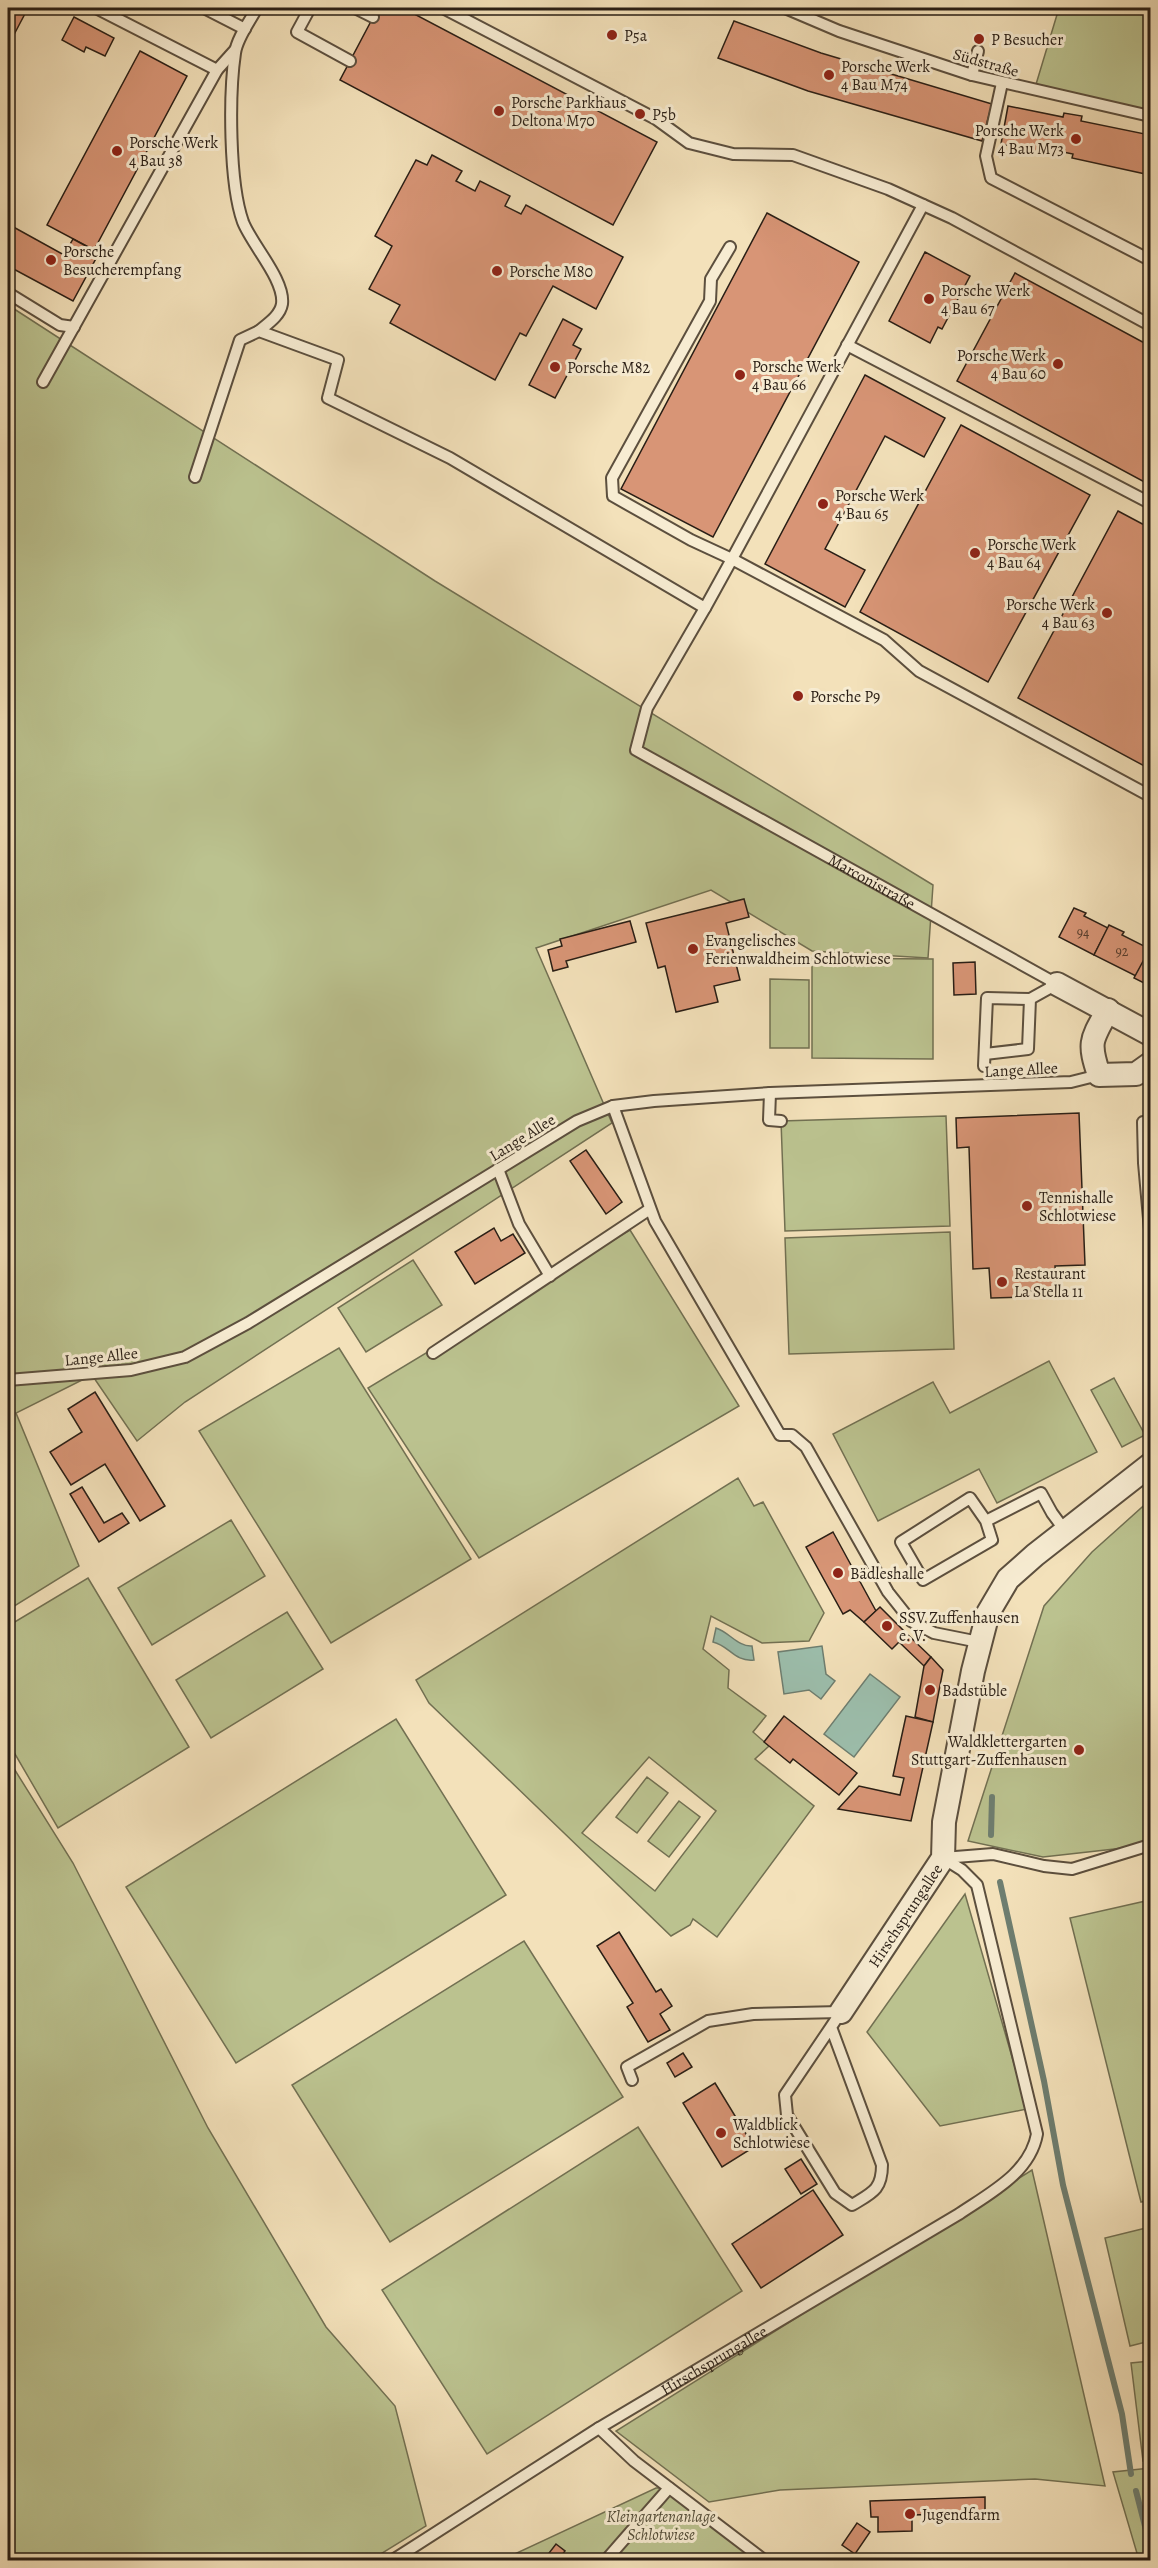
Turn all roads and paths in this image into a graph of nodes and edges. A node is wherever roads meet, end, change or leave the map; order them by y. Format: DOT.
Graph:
graph roads {
  1 [pos="96,8"];
  2 [pos="204,8"];
  3 [pos="257,8"];
  4 [pos="310,8"];
  5 [pos="356,8"];
  6 [pos="443,8"];
  7 [pos="785,8"];
  8 [pos="373,17"];
  9 [pos="245,29"];
  10 [pos="235,50"];
  11 [pos="978,51"];
  12 [pos="350,61"];
  13 [pos="217,70"];
  14 [pos="972,75"];
  15 [pos="1002,83"];
  16 [pos="1150,116"];
  17 [pos="923,205"];
  18 [pos="730,247"];
  19 [pos="1150,260"];
  20 [pos="8,293"];
  21 [pos="1150,326"];
  22 [pos="74,327"];
  23 [pos="259,331"];
  24 [pos="847,345"];
  25 [pos="43,382"];
  26 [pos="195,477"];
  27 [pos="1150,503"];
  28 [pos="732,559"];
  29 [pos="705,608"];
  30 [pos="1150,796"];
  31 [pos="1057,984"];
  32 [pos="1030,999"];
  33 [pos="1108,1010"];
  34 [pos="1150,1034"];
  35 [pos="985,1054"];
  36 [pos="1150,1064"];
  37 [pos="984,1066"];
  38 [pos="1099,1075"];
  39 [pos="770,1093"];
  40 [pos="613,1106"];
  41 [pos="781,1121"];
  42 [pos="1143,1122"];
  43 [pos="498,1169"];
  44 [pos="1149,1194"];
  45 [pos="650,1209"];
  46 [pos="1150,1230"];
  47 [pos="550,1276"];
  48 [pos="433,1353"];
  49 [pos="8,1380"];
  50 [pos="1150,1465"];
  51 [pos="986,1521"];
  52 [pos="1066,1532"];
  53 [pos="979,1642"];
  54 [pos="1150,1845"];
  55 [pos="943,1858"];
  56 [pos="836,2019"];
  57 [pos="632,2080"];
  58 [pos="599,2428"];
  59 [pos="669,2488"];
  60 [pos="398,2559"];
  61 [pos="606,2560"];
  62 [pos="764,2560"];
  1 -- 13 [label="lane"];
  2 -- 9 [label="lane"];
  3 -- 9 [label="lane"];
  4 -- 12 [label="lane"];
  5 -- 8 [label="lane"];
  6 -- 17 [label="lane"];
  7 -- 14 [label="lane, Südstraße"];
  9 -- 10 [label="lane"];
  10 -- 13 [label="lane"];
  10 -- 23 [label="lane"];
  11 -- 14 [label="lane"];
  13 -- 22 [label="lane"];
  14 -- 15 [label="lane, Südstraße"];
  15 -- 16 [label="lane, Südstraße"];
  15 -- 19 [label="lane"];
  17 -- 21 [label="lane"];
  17 -- 24 [label="lane"];
  18 -- 28 [label="lane"];
  20 -- 22 [label="lane"];
  22 -- 25 [label="lane"];
  23 -- 26 [label="lane"];
  23 -- 29 [label="lane"];
  24 -- 27 [label="lane"];
  24 -- 28 [label="lane"];
  28 -- 29 [label="lane"];
  28 -- 30 [label="lane"];
  29 -- 31 [label="lane, Marconistraße"];
  31 -- 32 [label="lane"];
  31 -- 33 [label="street, Marconistraße"];
  32 -- 35 [label="lane"];
  32 -- 35 [label="lane"];
  33 -- 34 [label="street, Marconistraße"];
  33 -- 38 [label="street"];
  35 -- 37 [label="lane"];
  36 -- 38 [label="street"];
  38 -- 39 [label="lane, Lange Allee"];
  39 -- 40 [label="lane, Lange Allee"];
  39 -- 41 [label="lane"];
  40 -- 43 [label="lane, Lange Allee"];
  40 -- 45 [label="lane"];
  42 -- 44 [label="lane"];
  43 -- 47 [label="lane"];
  43 -- 49 [label="lane, Lange Allee"];
  44 -- 46 [label="lane"];
  45 -- 47 [label="lane"];
  45 -- 53 [label="lane"];
  47 -- 48 [label="lane"];
  50 -- 52 [label="street, Hirschsprungallee"];
  51 -- 51 [label="lane"];
  51 -- 52 [label="lane"];
  52 -- 53 [label="street, Hirschsprungallee"];
  53 -- 55 [label="street, Hirschsprungallee"];
  54 -- 55 [label="lane"];
  55 -- 56 [label="street, Hirschsprungallee"];
  55 -- 58 [label="lane, Hirschsprungallee"];
  56 -- 56 [label="lane"];
  56 -- 57 [label="lane"];
  58 -- 59 [label="lane"];
  58 -- 60 [label="lane, Hirschsprungallee"];
  59 -- 61 [label="lane"];
  59 -- 62 [label="lane"];
}
